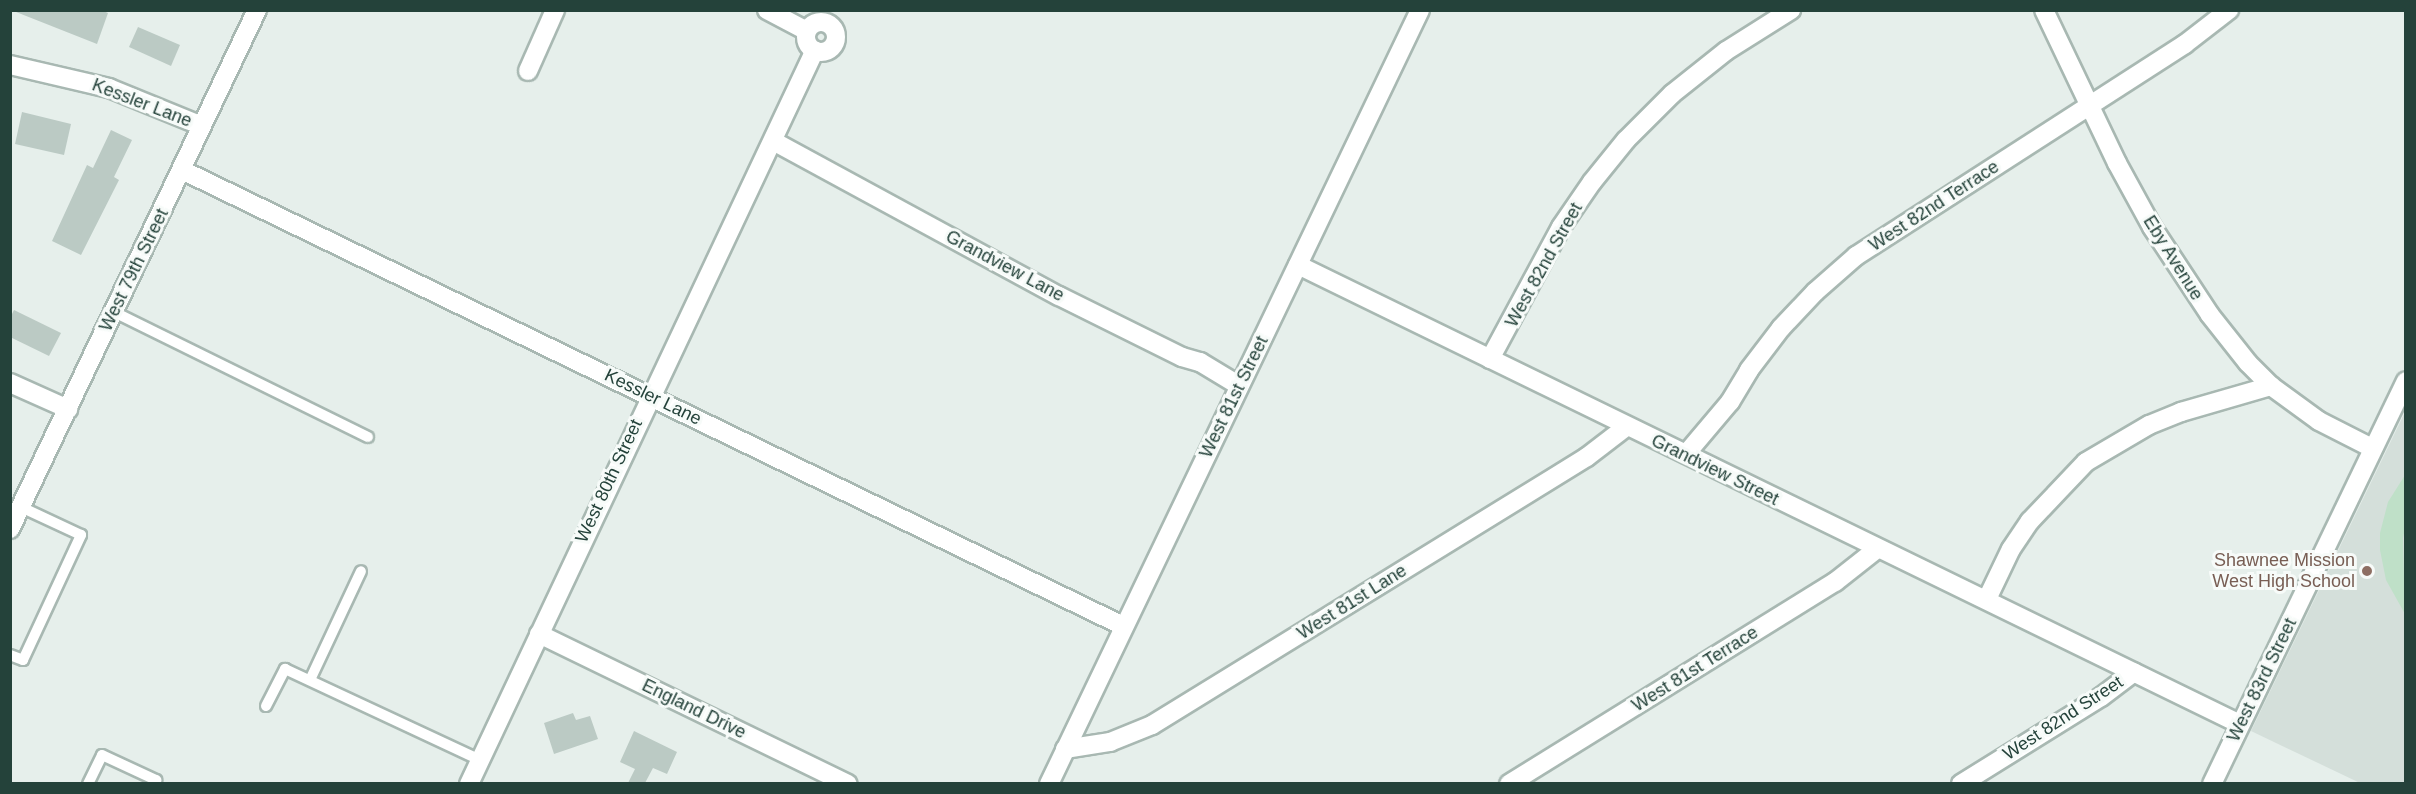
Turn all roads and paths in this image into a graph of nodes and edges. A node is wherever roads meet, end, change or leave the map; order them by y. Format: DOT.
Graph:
graph roads {
  1 [pos="257,10"];
  2 [pos="555,10"];
  3 [pos="767,10"];
  4 [pos="1420,10"];
  5 [pos="1791,10"];
  6 [pos="2044,10"];
  7 [pos="2229,10"];
  8 [pos="831,17"];
  9 [pos="807,30"];
  10 [pos="814,50"];
  11 [pos="10,65"];
  12 [pos="528,71"];
  13 [pos="2090,105"];
  14 [pos="202,126"];
  15 [pos="773,141"];
  16 [pos="182,170"];
  17 [pos="1298,265"];
  18 [pos="114,312"];
  19 [pos="1490,359"];
  20 [pos="2406,381"];
  21 [pos="10,382"];
  22 [pos="1238,385"];
  23 [pos="2271,386"];
  24 [pos="650,396"];
  25 [pos="68,409"];
  26 [pos="1626,427"];
  27 [pos="368,437"];
  28 [pos="2372,448"];
  29 [pos="1686,454"];
  30 [pos="21,507"];
  31 [pos="10,530"];
  32 [pos="1877,549"];
  33 [pos="361,571"];
  34 [pos="1987,599"];
  35 [pos="1123,626"];
  36 [pos="539,634"];
  37 [pos="10,654"];
  38 [pos="2134,672"];
  39 [pos="310,680"];
  40 [pos="266,706"];
  41 [pos="2240,724"];
  42 [pos="1065,749"];
  43 [pos="480,760"];
  44 [pos="88,783"];
  45 [pos="154,783"];
  46 [pos="469,783"];
  47 [pos="848,783"];
  48 [pos="1049,783"];
  49 [pos="1509,783"];
  50 [pos="1961,783"];
  51 [pos="2212,783"];
  1 -- 14 [label="street, West 79th Street"];
  2 -- 12 [label="street"];
  3 -- 9 [label="street"];
  4 -- 17 [label="street, West 81st Street"];
  5 -- 19 [label="street, West 82nd Street"];
  6 -- 13 [label="street, Eby Avenue"];
  7 -- 13 [label="street, West 82nd Terrace"];
  8 -- 9 [label="street"];
  8 -- 10 [label="street"];
  9 -- 10 [label="street"];
  10 -- 15 [label="street, West 80th Street"];
  11 -- 14 [label="street, Kessler Lane"];
  13 -- 23 [label="street, Eby Avenue"];
  13 -- 29 [label="street, West 82nd Terrace"];
  14 -- 16 [label="street, West 79th Street"];
  15 -- 22 [label="street, Grandview Lane"];
  15 -- 24 [label="street, West 80th Street"];
  16 -- 18 [label="street, West 79th Street"];
  16 -- 24 [label="street, Kessler Lane"];
  17 -- 19 [label="street, Grandview Street"];
  17 -- 22 [label="street, West 81st Street"];
  18 -- 25 [label="street, West 79th Street"];
  18 -- 27 [label="lane"];
  19 -- 26 [label="street, Grandview Street"];
  20 -- 28 [label="street, West 83rd Street"];
  21 -- 25 [label="street"];
  22 -- 35 [label="street, West 81st Street"];
  23 -- 28 [label="street, Eby Avenue"];
  23 -- 34 [label="street"];
  24 -- 35 [label="street, Kessler Lane"];
  24 -- 36 [label="street, West 80th Street"];
  25 -- 30 [label="street, West 79th Street"];
  26 -- 29 [label="street, Grandview Street"];
  26 -- 42 [label="street, West 81st Lane"];
  28 -- 41 [label="street, West 83rd Street"];
  29 -- 32 [label="street, Grandview Street"];
  30 -- 31 [label="street, West 79th Street"];
  30 -- 37 [label="lane"];
  32 -- 34 [label="street, Grandview Street"];
  32 -- 49 [label="street, West 81st Terrace"];
  33 -- 39 [label="lane"];
  34 -- 38 [label="street, Grandview Street"];
  35 -- 42 [label="street, West 81st Street"];
  36 -- 43 [label="street, West 80th Street"];
  36 -- 47 [label="street, England Drive"];
  38 -- 41 [label="street"];
  38 -- 50 [label="street, West 82nd Street"];
  39 -- 40 [label="lane"];
  39 -- 43 [label="lane"];
  41 -- 51 [label="street, West 83rd Street"];
  42 -- 48 [label="street, West 81st Street"];
  43 -- 46 [label="street, West 80th Street"];
  44 -- 45 [label="lane"];
}
